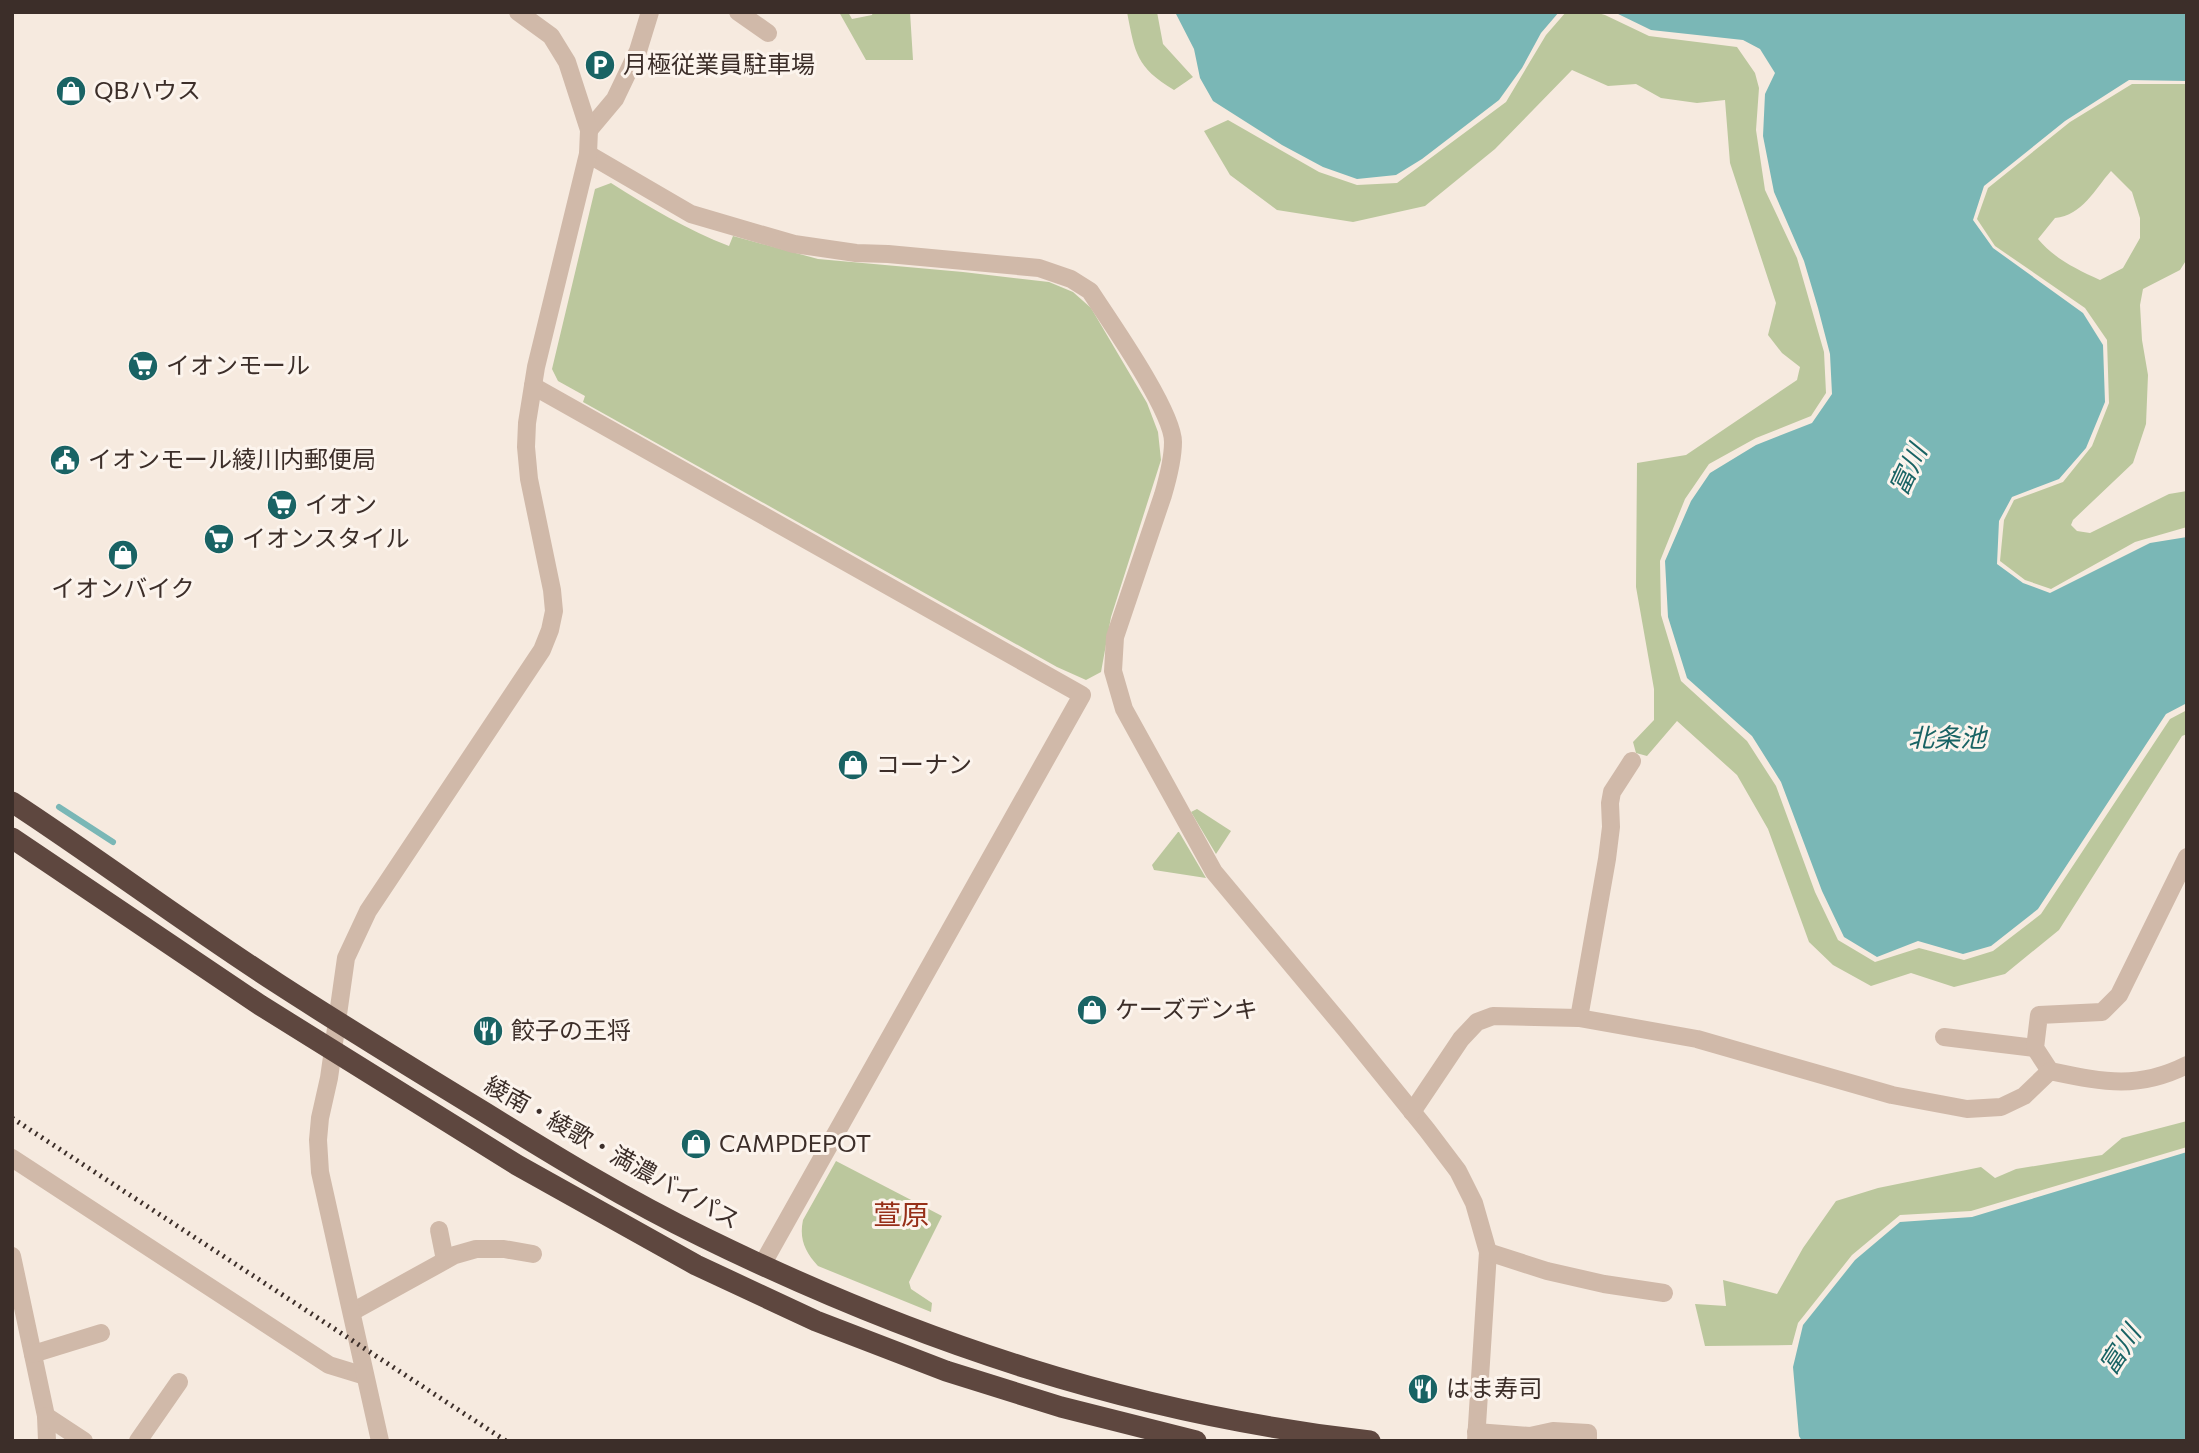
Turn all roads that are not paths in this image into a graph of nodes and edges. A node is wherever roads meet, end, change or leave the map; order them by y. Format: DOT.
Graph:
graph roads {
  1 [pos="518,12"];
  2 [pos="650,12"];
  3 [pos="738,12"];
  4 [pos="768,33"];
  5 [pos="589,130"];
  6 [pos="588,154"];
  7 [pos="533,386"];
  8 [pos="1632,761"];
  9 [pos="12,802"];
  10 [pos="12,838"];
  11 [pos="2187,858"];
  12 [pos="1579,1018"];
  13 [pos="336,1021"];
  14 [pos="1944,1037"];
  15 [pos="2035,1048"];
  16 [pos="332,1050"];
  17 [pos="2187,1065"];
  18 [pos="2050,1072"];
  19 [pos="1412,1112"];
  20 [pos="15,1166"];
  21 [pos="439,1230"];
  22 [pos="1488,1252"];
  23 [pos="533,1254"];
  24 [pos="12,1258"];
  25 [pos="445,1260"];
  26 [pos="762,1265"];
  27 [pos="1664,1293"];
  28 [pos="352,1312"];
  29 [pos="101,1333"];
  30 [pos="33,1354"];
  31 [pos="365,1376"];
  32 [pos="179,1382"];
  33 [pos="46,1416"];
  34 [pos="1476,1436"];
  35 [pos="1588,1440"];
  36 [pos="47,1441"];
  37 [pos="85,1441"];
  38 [pos="138,1441"];
  39 [pos="380,1441"];
  40 [pos="1195,1441"];
  41 [pos="1370,1441"];
  1 -- 5 [label="street"];
  2 -- 5 [label="street"];
  3 -- 4 [label="street"];
  5 -- 6 [label="street"];
  6 -- 7 [label="street"];
  6 -- 19 [label="street"];
  7 -- 13 [label="street"];
  7 -- 26 [label="street"];
  8 -- 12 [label="street"];
  9 -- 13 [label="highway, 綾南・綾歌・満濃バイパス"];
  10 -- 16 [label="highway"];
  11 -- 15 [label="street"];
  12 -- 18 [label="street"];
  12 -- 19 [label="street"];
  13 -- 16 [label="street"];
  13 -- 26 [label="highway, 綾南・綾歌・満濃バイパス"];
  14 -- 15 [label="street"];
  15 -- 18 [label="street"];
  16 -- 28 [label="street"];
  16 -- 40 [label="highway"];
  17 -- 18 [label="street"];
  19 -- 22 [label="street"];
  20 -- 31 [label="street"];
  21 -- 25 [label="street"];
  22 -- 27 [label="street"];
  22 -- 34 [label="street"];
  23 -- 25 [label="street"];
  24 -- 30 [label="street"];
  25 -- 28 [label="street"];
  26 -- 41 [label="highway, 綾南・綾歌・満濃バイパス"];
  28 -- 31 [label="street"];
  29 -- 30 [label="street"];
  30 -- 33 [label="street"];
  31 -- 39 [label="street"];
  32 -- 38 [label="street"];
  33 -- 36 [label="street"];
  33 -- 37 [label="street"];
  34 -- 35 [label="street"];
}
